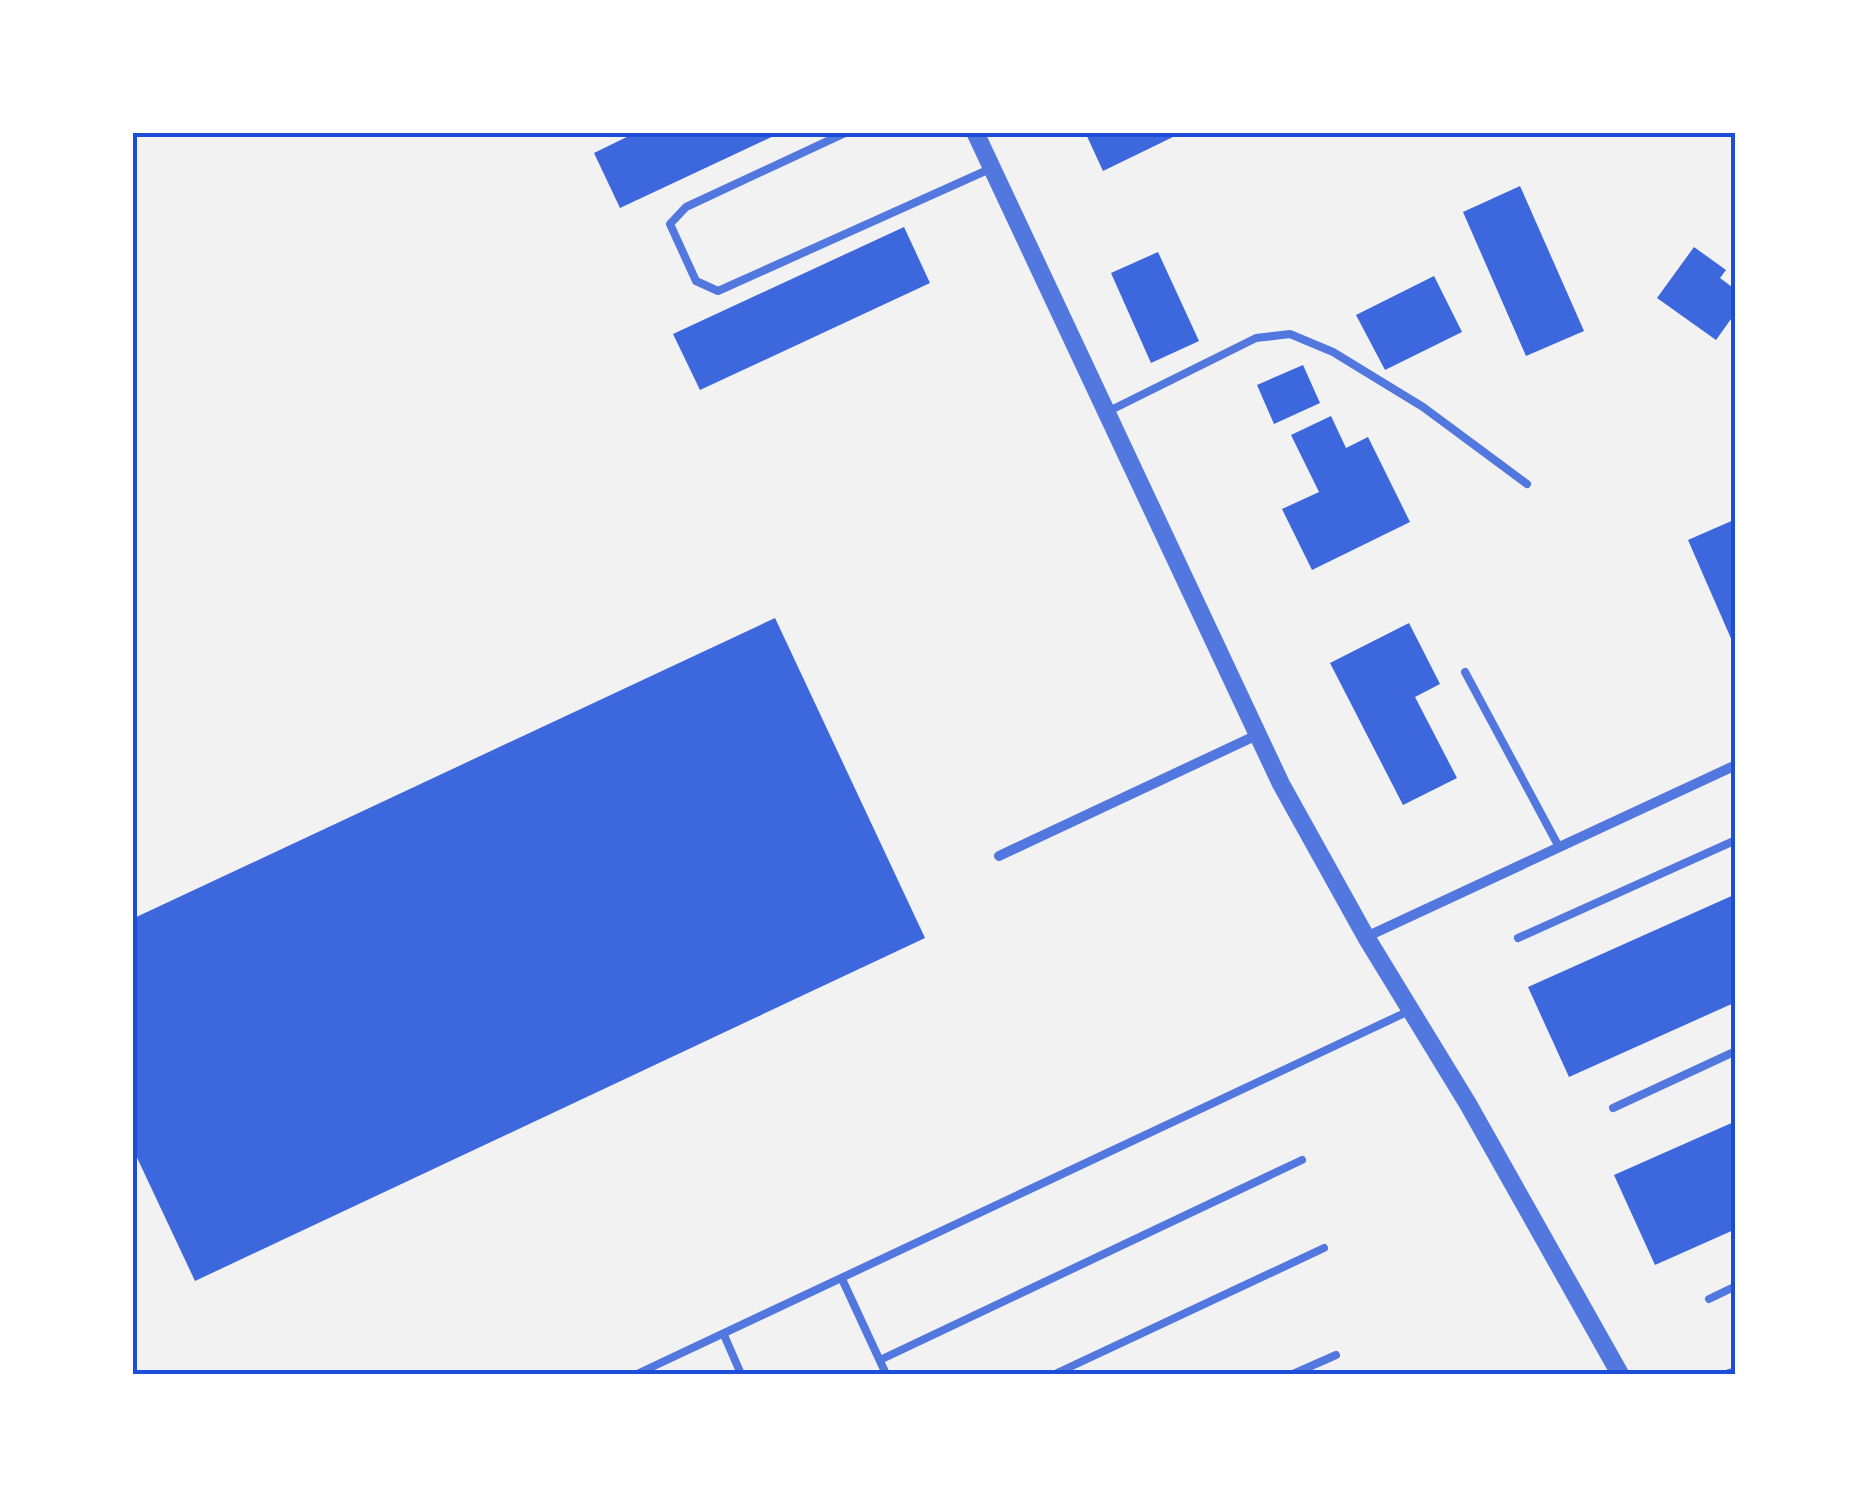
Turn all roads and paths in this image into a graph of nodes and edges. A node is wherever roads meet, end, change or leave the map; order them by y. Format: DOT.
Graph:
graph roads {
  1 [pos="847,132"];
  2 [pos="975,132"];
  3 [pos="992,168"];
  4 [pos="1106,412"];
  5 [pos="1527,484"];
  6 [pos="1465,672"];
  7 [pos="1257,735"];
  8 [pos="1736,765"];
  9 [pos="1736,840"];
  10 [pos="1559,846"];
  11 [pos="999,856"];
  12 [pos="1366,936"];
  13 [pos="1518,938"];
  14 [pos="1411,1010"];
  15 [pos="1736,1051"];
  16 [pos="1613,1108"];
  17 [pos="1302,1160"];
  18 [pos="1324,1248"];
  19 [pos="842,1280"];
  20 [pos="1736,1286"];
  21 [pos="1710,1299"];
  22 [pos="724,1335"];
  23 [pos="1336,1355"];
  24 [pos="880,1360"];
  25 [pos="637,1374"];
  26 [pos="741,1374"];
  27 [pos="886,1374"];
  28 [pos="1054,1374"];
  29 [pos="1293,1374"];
  30 [pos="1620,1374"];
  1 -- 3 [label="lane"];
  2 -- 3 [label="street"];
  3 -- 4 [label="street"];
  4 -- 5 [label="lane"];
  4 -- 7 [label="street"];
  6 -- 10 [label="lane"];
  7 -- 11 [label="street"];
  7 -- 12 [label="street"];
  8 -- 10 [label="street"];
  9 -- 13 [label="lane"];
  10 -- 12 [label="street"];
  12 -- 14 [label="street"];
  14 -- 19 [label="lane"];
  14 -- 30 [label="street"];
  15 -- 16 [label="lane"];
  17 -- 24 [label="lane"];
  18 -- 28 [label="lane"];
  19 -- 22 [label="lane"];
  19 -- 24 [label="lane"];
  20 -- 21 [label="lane"];
  22 -- 25 [label="lane"];
  22 -- 26 [label="lane"];
  23 -- 29 [label="lane"];
  24 -- 27 [label="lane"];
}
